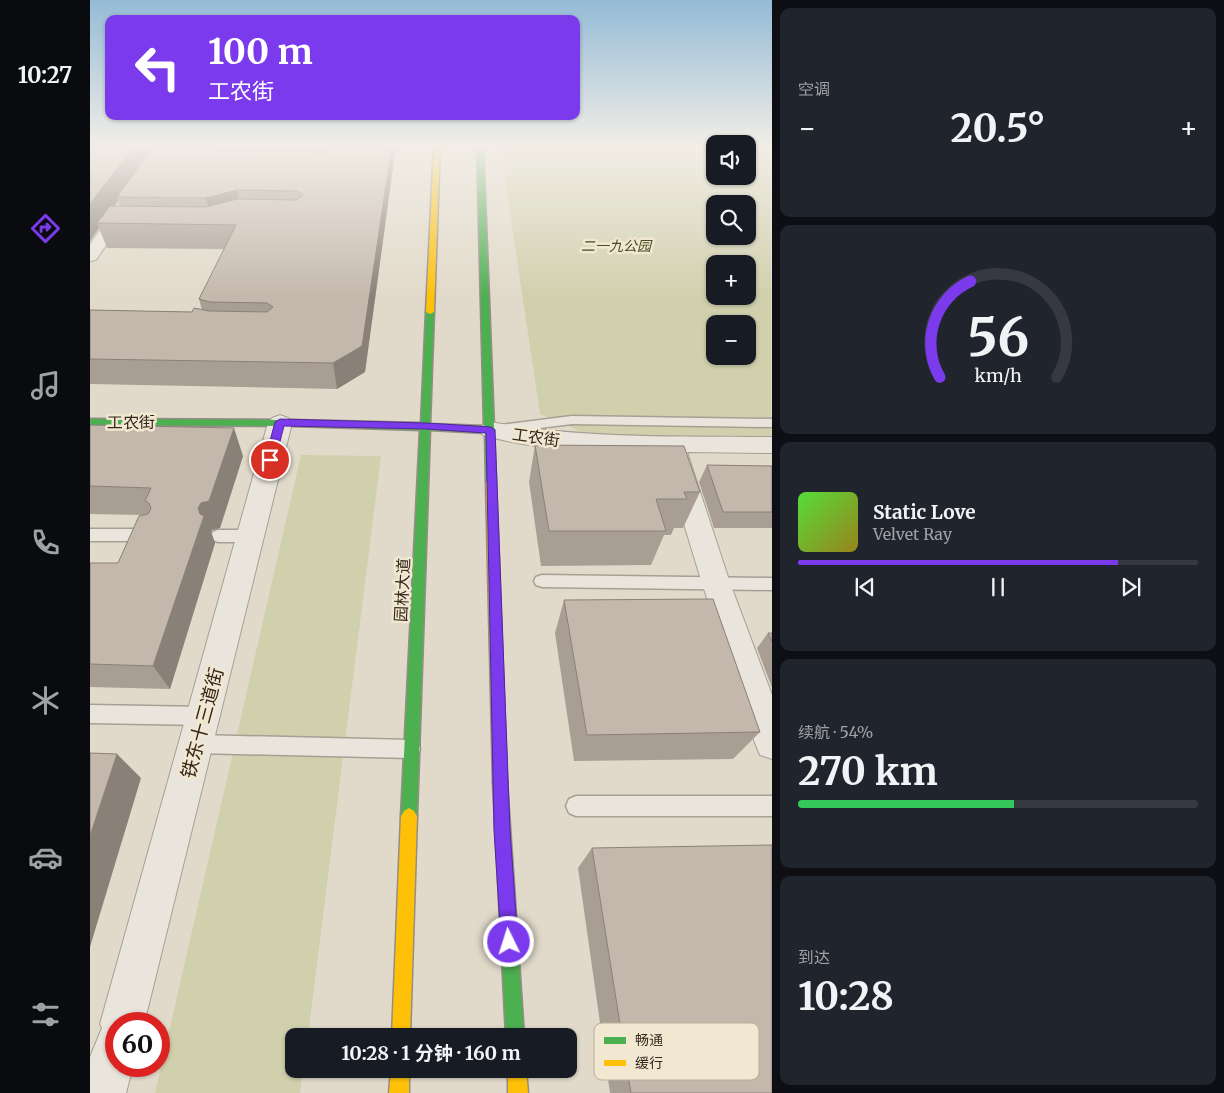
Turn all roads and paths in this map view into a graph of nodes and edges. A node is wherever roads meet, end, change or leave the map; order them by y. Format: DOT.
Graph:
graph roads {
  1 [pos="137,196"];
  2 [pos="435,196"];
  3 [pos="482,196"];
  4 [pos="90,256"];
  5 [pos="427,392"];
  6 [pos="90,422"];
  7 [pos="280,422"];
  8 [pos="772,424"];
  9 [pos="426,426"];
  10 [pos="491,430"];
  11 [pos="672,444"];
  12 [pos="772,445"];
  13 [pos="90,535"];
  14 [pos="156,535"];
  15 [pos="218,536"];
  16 [pos="251,536"];
  17 [pos="542,580"];
  18 [pos="716,583"];
  19 [pos="772,584"];
  20 [pos="90,714"];
  21 [pos="200,730"];
  22 [pos="772,743"];
  23 [pos="411,749"];
  24 [pos="576,806"];
  25 [pos="772,806"];
  26 [pos="121,1012"];
  27 [pos="401,1028"];
  28 [pos="514,1028"];
  29 [pos="400,1078"];
  30 [pos="517,1078"];
  31 [pos="399,1093"];
  32 [pos="518,1093"];
  1 -- 4 [label="street"];
  2 -- 5 [label="main road, 园林大道"];
  3 -- 10 [label="main road"];
  5 -- 9 [label="main road, 园林大道"];
  5 -- 10 [label="main road"];
  6 -- 7 [label="main road, 工农街"];
  7 -- 9 [label="main road, 工农街"];
  7 -- 16 [label="street, 铁东十三道街"];
  8 -- 10 [label="lane"];
  9 -- 10 [label="main road, 工农街"];
  9 -- 23 [label="main road, 园林大道"];
  10 -- 11 [label="street, 工农街"];
  10 -- 28 [label="main road"];
  11 -- 12 [label="street, 工农街"];
  11 -- 18 [label="street"];
  13 -- 14 [label="lane"];
  15 -- 16 [label="lane"];
  16 -- 21 [label="street, 铁东十三道街"];
  17 -- 18 [label="lane"];
  18 -- 19 [label="lane"];
  18 -- 22 [label="street"];
  20 -- 21 [label="lane"];
  21 -- 23 [label="lane"];
  21 -- 26 [label="street, 铁东十三道街"];
  23 -- 27 [label="main road, 园林大道"];
  24 -- 25 [label="lane"];
  29 -- 31 [label="main road"];
  30 -- 32 [label="main road"];
}
